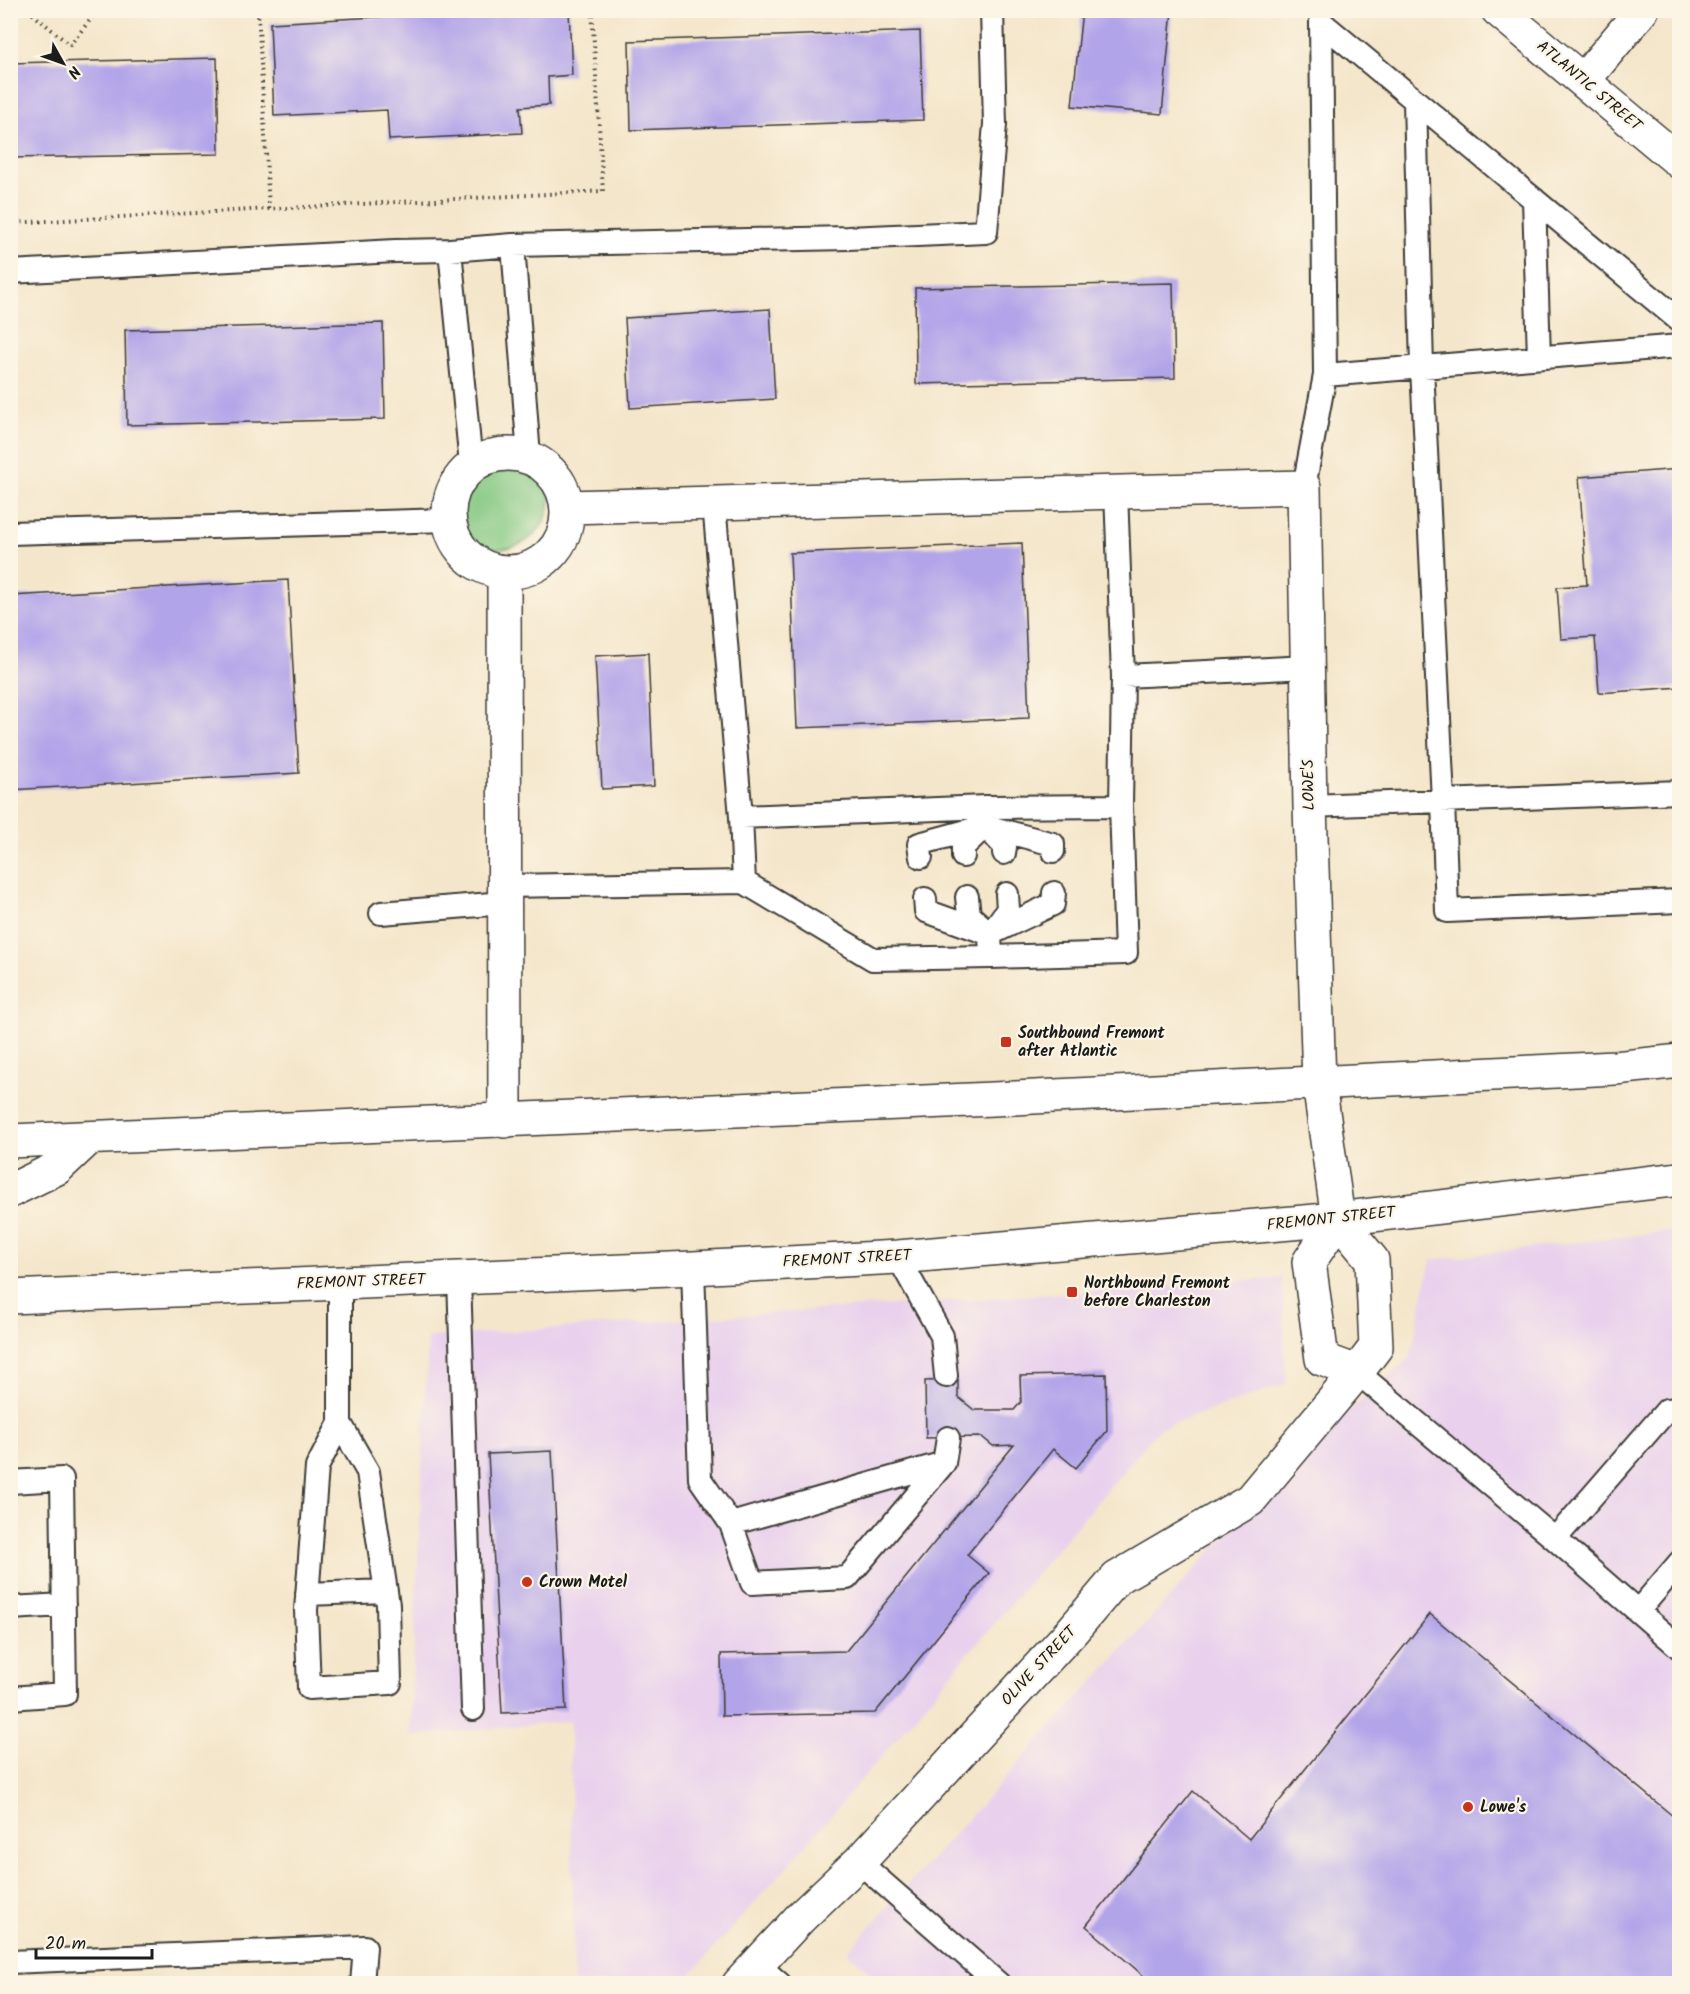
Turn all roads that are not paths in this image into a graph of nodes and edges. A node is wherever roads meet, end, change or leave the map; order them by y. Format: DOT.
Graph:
graph roads {
  1 [pos="993,10"];
  2 [pos="1498,10"];
  3 [pos="1642,10"];
  4 [pos="1583,81"];
  5 [pos="1415,101"];
  6 [pos="1680,162"];
  7 [pos="1534,199"];
  8 [pos="513,245"];
  9 [pos="450,250"];
  10 [pos="10,272"];
  11 [pos="1680,321"];
  12 [pos="1680,346"];
  13 [pos="1539,357"];
  14 [pos="1422,367"];
  15 [pos="1325,375"];
  16 [pos="529,457"];
  17 [pos="471,465"];
  18 [pos="1304,487"];
  19 [pos="1116,492"];
  20 [pos="714,503"];
  21 [pos="567,507"];
  22 [pos="448,520"];
  23 [pos="10,533"];
  24 [pos="504,573"];
  25 [pos="1308,667"];
  26 [pos="1124,676"];
  27 [pos="1680,792"];
  28 [pos="1443,801"];
  29 [pos="1121,806"];
  30 [pos="1310,806"];
  31 [pos="985,817"];
  32 [pos="741,818"];
  33 [pos="1053,851"];
  34 [pos="1004,853"];
  35 [pos="963,856"];
  36 [pos="921,857"];
  37 [pos="744,882"];
  38 [pos="1054,893"];
  39 [pos="1006,894"];
  40 [pos="505,895"];
  41 [pos="967,897"];
  42 [pos="925,898"];
  43 [pos="1680,901"];
  44 [pos="381,913"];
  45 [pos="990,934"];
  46 [pos="991,957"];
  47 [pos="1680,1061"];
  48 [pos="1319,1083"];
  49 [pos="505,1121"];
  50 [pos="89,1138"];
  51 [pos="10,1141"];
  52 [pos="1680,1179"];
  53 [pos="10,1191"];
  54 [pos="1338,1219"];
  55 [pos="898,1257"];
  56 [pos="693,1268"];
  57 [pos="459,1278"];
  58 [pos="340,1283"];
  59 [pos="10,1297"];
  60 [pos="1357,1372"];
  61 [pos="946,1376"];
  62 [pos="1680,1409"];
  63 [pos="340,1423"];
  64 [pos="948,1438"];
  65 [pos="944,1463"];
  66 [pos="10,1482"];
  67 [pos="731,1524"];
  68 [pos="1555,1539"];
  69 [pos="1680,1562"];
  70 [pos="386,1590"];
  71 [pos="307,1594"];
  72 [pos="64,1605"];
  73 [pos="10,1608"];
  74 [pos="1638,1611"];
  75 [pos="1680,1648"];
  76 [pos="10,1698"];
  77 [pos="473,1709"];
  78 [pos="859,1862"];
  79 [pos="10,1962"];
  80 [pos="759,1977"];
  81 [pos="362,1983"];
  82 [pos="999,1983"];
  1 -- 8 [label="lane"];
  2 -- 4 [label="street, ATLANTIC STREET"];
  3 -- 4 [label="street"];
  4 -- 6 [label="street, ATLANTIC STREET"];
  5 -- 7 [label="lane"];
  5 -- 14 [label="lane"];
  5 -- 15 [label="lane"];
  7 -- 11 [label="lane"];
  7 -- 13 [label="lane"];
  8 -- 9 [label="lane"];
  8 -- 16 [label="lane"];
  9 -- 10 [label="lane"];
  9 -- 17 [label="lane"];
  12 -- 13 [label="lane"];
  13 -- 14 [label="lane"];
  14 -- 15 [label="lane"];
  14 -- 28 [label="lane"];
  15 -- 18 [label="lane"];
  16 -- 17 [label="street"];
  16 -- 21 [label="street"];
  17 -- 22 [label="street"];
  18 -- 19 [label="street"];
  18 -- 25 [label="street, LOWE'S"];
  19 -- 20 [label="street"];
  19 -- 26 [label="lane"];
  20 -- 21 [label="street"];
  20 -- 32 [label="lane"];
  21 -- 24 [label="street"];
  22 -- 23 [label="lane"];
  22 -- 24 [label="street"];
  24 -- 40 [label="street"];
  25 -- 26 [label="lane"];
  25 -- 30 [label="street, LOWE'S"];
  26 -- 29 [label="lane"];
  27 -- 28 [label="lane"];
  28 -- 30 [label="lane"];
  28 -- 43 [label="lane"];
  29 -- 31 [label="lane"];
  29 -- 46 [label="lane"];
  30 -- 48 [label="street, LOWE'S"];
  31 -- 32 [label="lane"];
  31 -- 33 [label="lane"];
  31 -- 34 [label="lane"];
  31 -- 35 [label="lane"];
  31 -- 36 [label="lane"];
  32 -- 37 [label="lane"];
  37 -- 40 [label="lane"];
  37 -- 46 [label="lane"];
  38 -- 45 [label="lane"];
  39 -- 45 [label="lane"];
  40 -- 44 [label="lane"];
  40 -- 49 [label="street"];
  41 -- 45 [label="lane"];
  42 -- 45 [label="lane"];
  45 -- 46 [label="lane"];
  47 -- 48 [label="street"];
  48 -- 49 [label="street"];
  48 -- 54 [label="street"];
  49 -- 50 [label="street"];
  50 -- 51 [label="street"];
  50 -- 53 [label="street"];
  52 -- 54 [label="street, FREMONT STREET"];
  54 -- 55 [label="street, FREMONT STREET"];
  54 -- 60 [label="street, OLIVE STREET"];
  54 -- 60 [label="street"];
  55 -- 56 [label="street, FREMONT STREET"];
  55 -- 61 [label="lane"];
  56 -- 57 [label="street, FREMONT STREET"];
  56 -- 67 [label="lane"];
  57 -- 58 [label="street, FREMONT STREET"];
  57 -- 77 [label="lane"];
  58 -- 59 [label="street, FREMONT STREET"];
  58 -- 63 [label="lane"];
  60 -- 68 [label="lane"];
  60 -- 78 [label="street, OLIVE STREET"];
  62 -- 68 [label="lane"];
  63 -- 70 [label="lane"];
  63 -- 71 [label="lane"];
  64 -- 65 [label="lane"];
  65 -- 67 [label="lane"];
  65 -- 67 [label="lane"];
  66 -- 72 [label="lane"];
  68 -- 74 [label="lane"];
  69 -- 74 [label="lane"];
  70 -- 71 [label="lane"];
  70 -- 71 [label="lane"];
  72 -- 73 [label="lane"];
  72 -- 76 [label="lane"];
  74 -- 75 [label="lane"];
  78 -- 80 [label="street, OLIVE STREET"];
  78 -- 82 [label="lane"];
  79 -- 81 [label="lane"];
}
